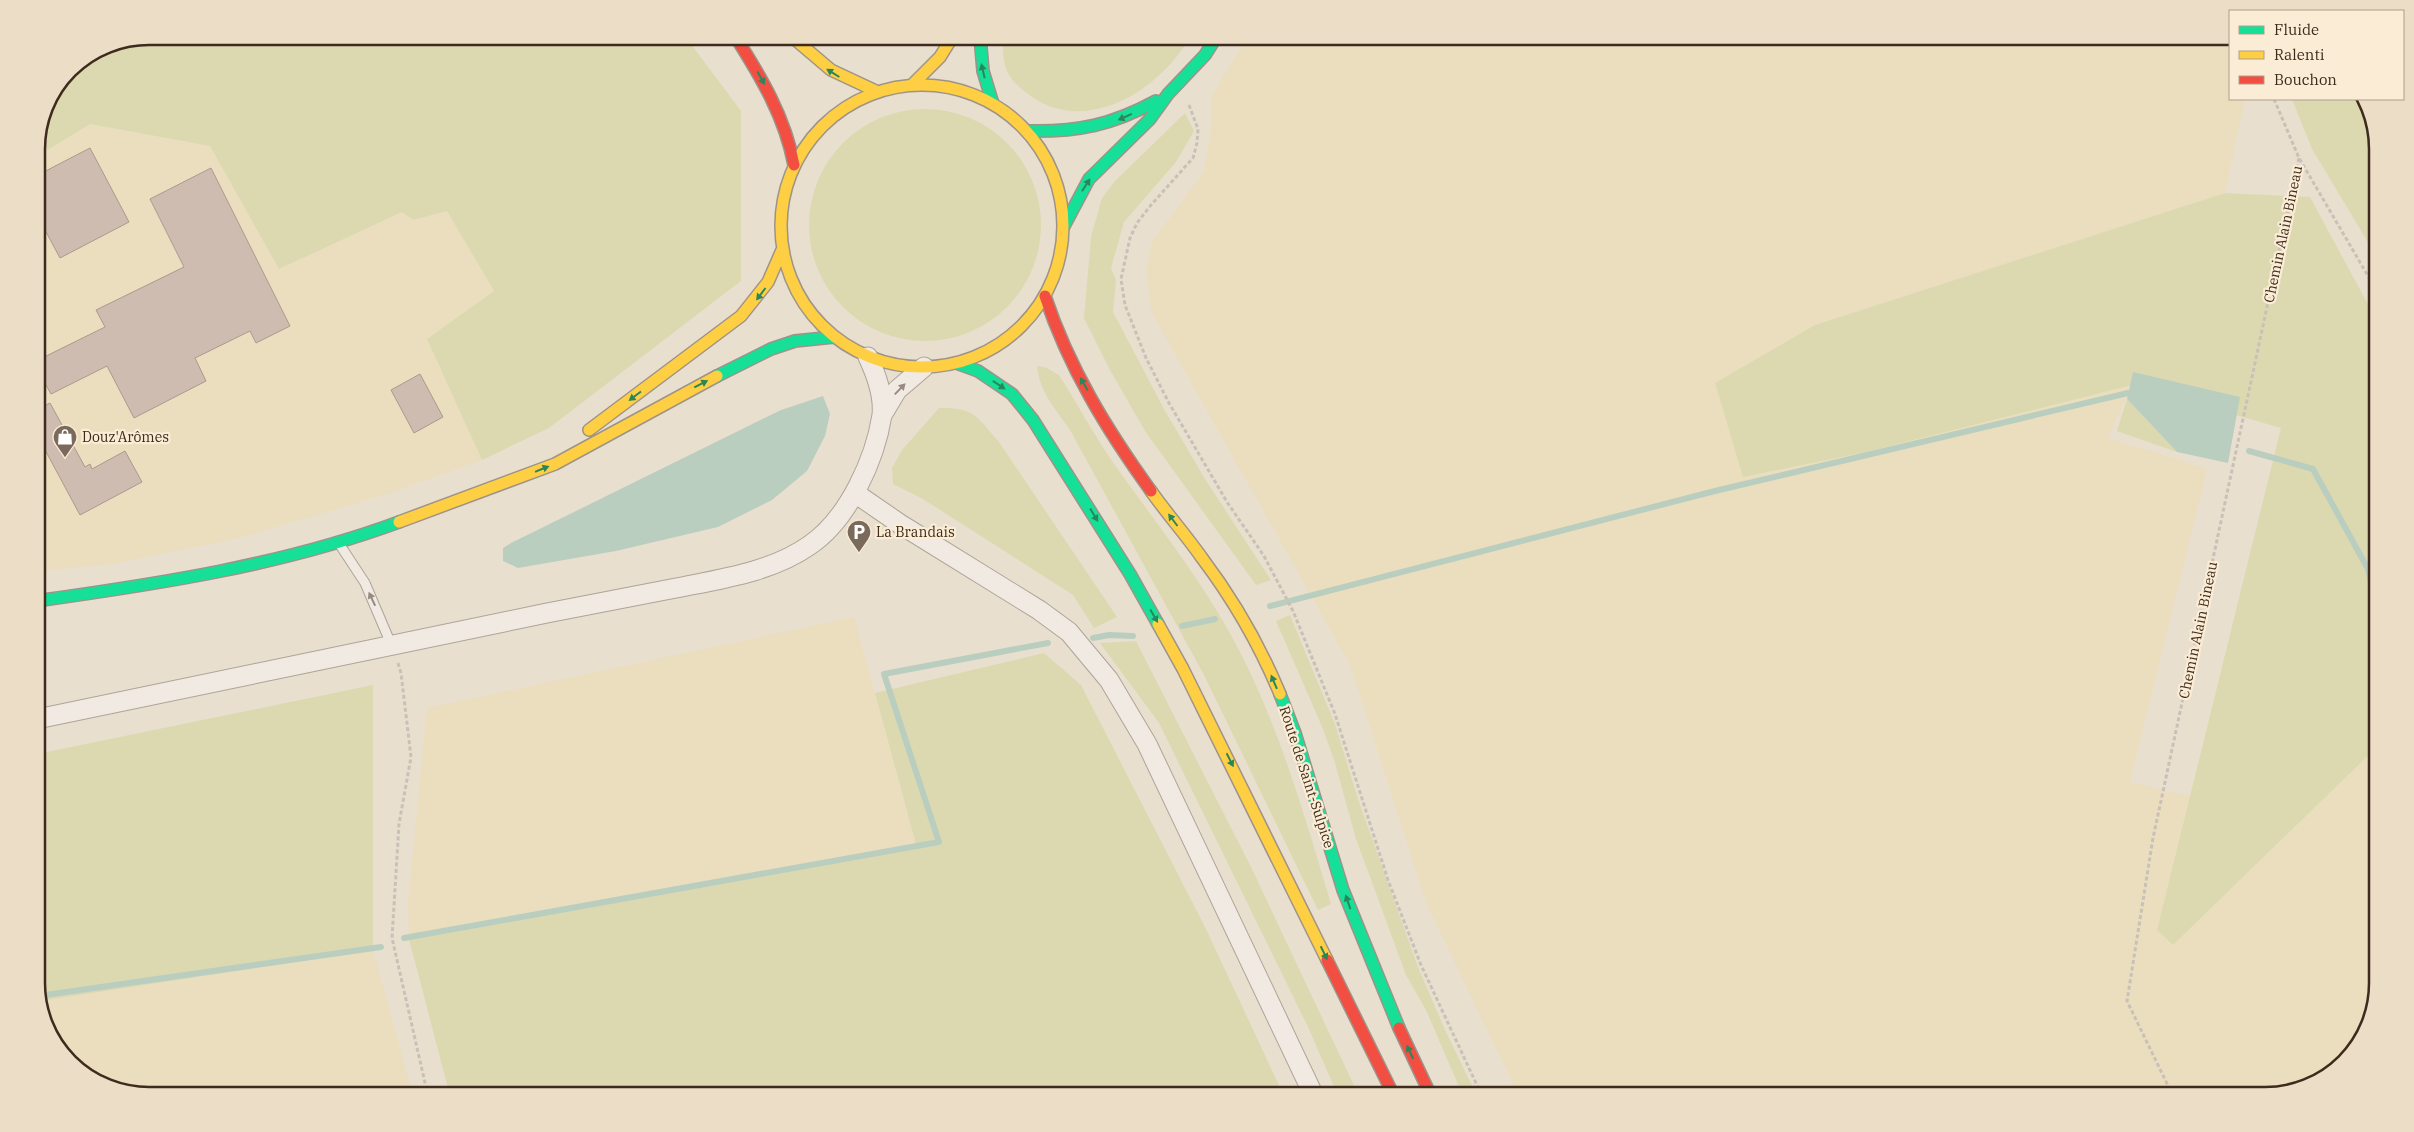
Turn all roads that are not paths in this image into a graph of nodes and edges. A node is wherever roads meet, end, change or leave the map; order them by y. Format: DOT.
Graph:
graph roads {
  1 [pos="741,45"];
  2 [pos="801,45"];
  3 [pos="949,45"];
  4 [pos="980,45"];
  5 [pos="1211,45"];
  6 [pos="912,85"];
  7 [pos="878,92"];
  8 [pos="1168,94"];
  9 [pos="993,104"];
  10 [pos="1028,132"];
  11 [pos="794,165"];
  12 [pos="1064,228"];
  13 [pos="782,250"];
  14 [pos="1045,296"];
  15 [pos="834,337"];
  16 [pos="868,357"];
  17 [pos="956,363"];
  18 [pos="924,367"];
  19 [pos="882,415"];
  20 [pos="576,438"];
  21 [pos="559,448"];
  22 [pos="855,493"];
  23 [pos="464,498"];
  24 [pos="338,542"];
  25 [pos="45,599"];
  26 [pos="391,644"];
  27 [pos="45,717"];
  28 [pos="1310,1087"];
  29 [pos="1390,1087"];
  30 [pos="1427,1087"];
  1 -- 11 [label="main road, one-way"];
  7 -- 2 [label="main road, one-way"];
  3 -- 6 [label="main road"];
  9 -- 4 [label="main road, one-way"];
  5 -- 8 [label="main road"];
  6 -- 7 [label="main road"];
  6 -- 9 [label="main road"];
  7 -- 11 [label="main road"];
  8 -- 10 [label="main road, one-way"];
  12 -- 8 [label="main road, one-way"];
  9 -- 10 [label="main road"];
  10 -- 12 [label="main road"];
  11 -- 13 [label="main road"];
  12 -- 14 [label="main road"];
  13 -- 15 [label="main road"];
  13 -- 20 [label="main road, one-way"];
  14 -- 17 [label="main road"];
  30 -- 14 [label="main road, Route de Saint-Sulpice, one-way"];
  15 -- 16 [label="main road"];
  23 -- 15 [label="main road, one-way"];
  16 -- 18 [label="main road"];
  16 -- 19 [label="street"];
  17 -- 18 [label="main road"];
  17 -- 29 [label="main road, one-way"];
  19 -- 18 [label="street, one-way"];
  19 -- 22 [label="street"];
  21 -- 23 [label="main road"];
  22 -- 26 [label="street"];
  22 -- 28 [label="street"];
  23 -- 24 [label="main road"];
  24 -- 25 [label="main road"];
  26 -- 24 [label="lane, one-way"];
  26 -- 27 [label="street"];
}
